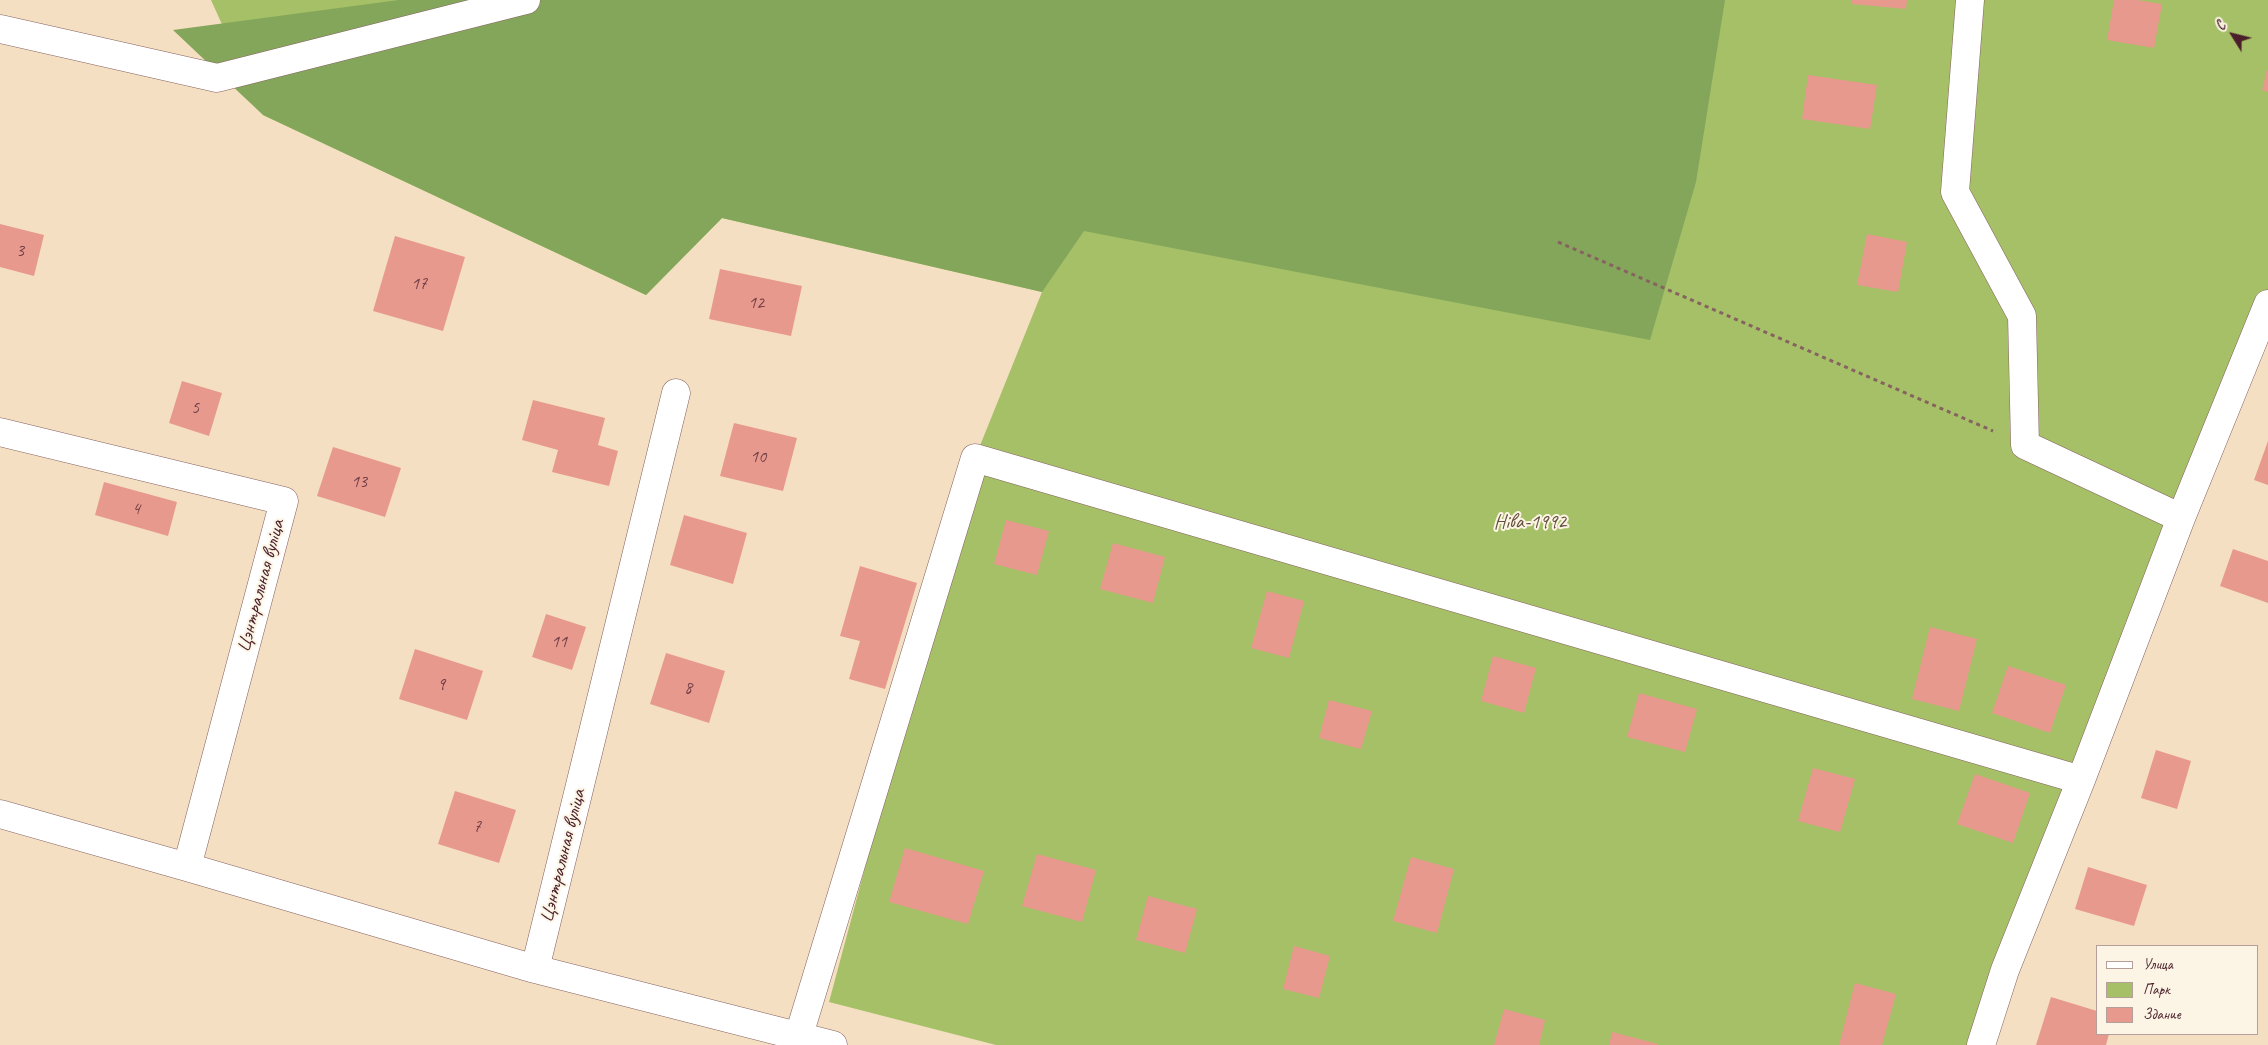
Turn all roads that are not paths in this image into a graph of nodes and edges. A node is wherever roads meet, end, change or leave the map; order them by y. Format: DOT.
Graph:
graph roads {
  1 [pos="526,0"];
  2 [pos="1970,0"];
  3 [pos="0,29"];
  4 [pos="2268,304"];
  5 [pos="676,393"];
  6 [pos="0,432"];
  7 [pos="2180,518"];
  8 [pos="2081,780"];
  9 [pos="0,814"];
  10 [pos="187,867"];
  11 [pos="535,969"];
  12 [pos="799,1036"];
  13 [pos="833,1045"];
  14 [pos="1981,1045"];
  1 -- 3 [label="street"];
  2 -- 7 [label="street"];
  4 -- 7 [label="street"];
  5 -- 11 [label="street, Цэнтральная вуліца"];
  6 -- 10 [label="street, Цэнтральная вуліца"];
  7 -- 8 [label="street"];
  8 -- 12 [label="street"];
  8 -- 14 [label="street"];
  9 -- 10 [label="street"];
  10 -- 11 [label="street"];
  11 -- 12 [label="street"];
  12 -- 13 [label="street"];
}
